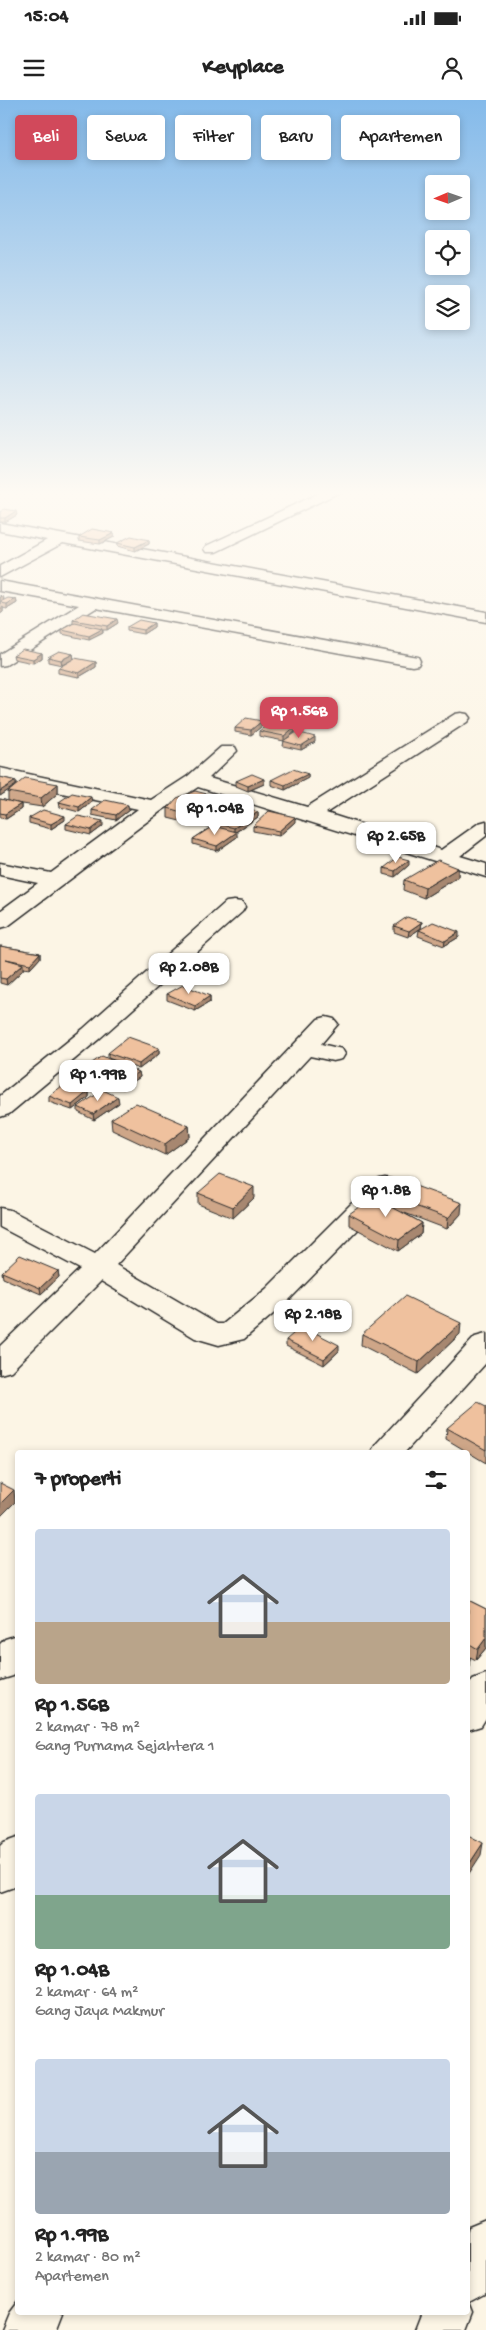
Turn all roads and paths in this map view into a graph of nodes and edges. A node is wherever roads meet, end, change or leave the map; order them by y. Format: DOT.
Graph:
graph roads {
  1 [pos="47,594"];
  2 [pos="362,594"];
  3 [pos="94,602"];
  4 [pos="486,617"];
  5 [pos="412,661"];
  6 [pos="0,662"];
  7 [pos="461,718"];
  8 [pos="228,751"];
  9 [pos="0,774"];
  10 [pos="195,780"];
  11 [pos="154,807"];
  12 [pos="310,814"];
  13 [pos="486,827"];
  14 [pos="444,858"];
  15 [pos="0,868"];
  16 [pos="486,871"];
  17 [pos="55,880"];
  18 [pos="234,907"];
  19 [pos="0,921"];
  20 [pos="326,1024"];
  21 [pos="305,1047"];
  22 [pos="334,1054"];
  23 [pos="0,1109"];
  24 [pos="385,1186"];
  25 [pos="0,1216"];
  26 [pos="98,1267"];
  27 [pos="486,1344"];
  28 [pos="0,1364"];
  29 [pos="389,1450"];
  30 [pos="15,1652"];
  31 [pos="0,1666"];
  32 [pos="486,1689"];
  33 [pos="470,1712"];
  34 [pos="15,1857"];
  35 [pos="0,1874"];
  36 [pos="486,2244"];
  37 [pos="470,2274"];
  38 [pos="37,2315"];
  39 [pos="447,2315"];
  40 [pos="26,2330"];
  41 [pos="439,2330"];
  1 -- 3 [label="street"];
  2 -- 4 [label="street"];
  3 -- 5 [label="street"];
  3 -- 6 [label="street"];
  7 -- 12 [label="street"];
  8 -- 10 [label="street"];
  9 -- 11 [label="street"];
  10 -- 11 [label="street"];
  10 -- 12 [label="street"];
  11 -- 17 [label="street"];
  12 -- 14 [label="street"];
  13 -- 14 [label="street"];
  14 -- 16 [label="street"];
  15 -- 17 [label="street"];
  17 -- 19 [label="street"];
  18 -- 23 [label="street"];
  20 -- 21 [label="street"];
  21 -- 22 [label="street"];
  21 -- 26 [label="street"];
  24 -- 26 [label="street"];
  25 -- 26 [label="street"];
  26 -- 28 [label="street"];
  27 -- 29 [label="street"];
  30 -- 31 [label="street"];
  32 -- 33 [label="street"];
  34 -- 35 [label="street"];
  36 -- 37 [label="street"];
  38 -- 40 [label="street"];
  39 -- 41 [label="street"];
}
